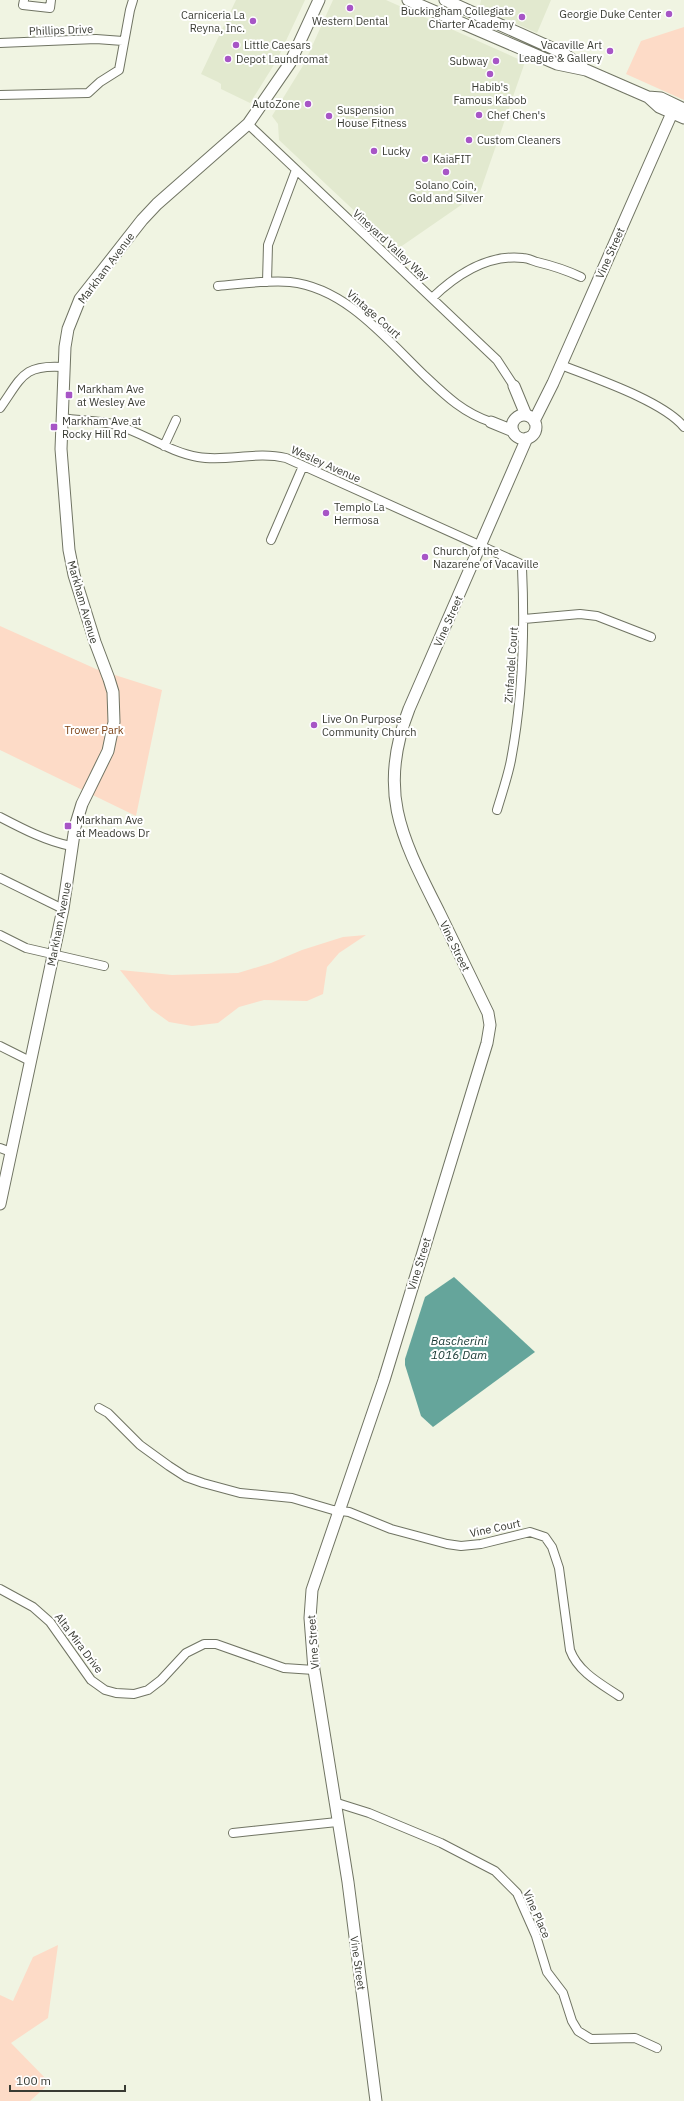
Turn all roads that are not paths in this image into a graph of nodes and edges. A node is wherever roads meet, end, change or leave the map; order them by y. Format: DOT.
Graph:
graph roads {
  1 [pos="24,0"];
  2 [pos="51,0"];
  3 [pos="133,0"];
  4 [pos="319,0"];
  5 [pos="408,0"];
  6 [pos="445,0"];
  7 [pos="467,4"];
  8 [pos="461,24"];
  9 [pos="509,28"];
  10 [pos="124,41"];
  11 [pos="0,43"];
  12 [pos="520,48"];
  13 [pos="563,53"];
  14 [pos="586,70"];
  15 [pos="0,94"];
  16 [pos="648,97"];
  17 [pos="684,109"];
  18 [pos="672,113"];
  19 [pos="684,118"];
  20 [pos="248,124"];
  21 [pos="296,170"];
  22 [pos="581,277"];
  23 [pos="267,282"];
  24 [pos="218,286"];
  25 [pos="432,298"];
  26 [pos="561,365"];
  27 [pos="64,367"];
  28 [pos="514,386"];
  29 [pos="544,397"];
  30 [pos="520,400"];
  31 [pos="0,408"];
  32 [pos="62,418"];
  33 [pos="176,420"];
  34 [pos="491,422"];
  35 [pos="522,425"];
  36 [pos="684,427"];
  37 [pos="164,446"];
  38 [pos="303,466"];
  39 [pos="271,540"];
  40 [pos="482,544"];
  41 [pos="524,618"];
  42 [pos="651,637"];
  43 [pos="497,810"];
  44 [pos="0,817"];
  45 [pos="71,846"];
  46 [pos="0,878"];
  47 [pos="63,909"];
  48 [pos="0,935"];
  49 [pos="54,954"];
  50 [pos="104,966"];
  51 [pos="0,1046"];
  52 [pos="30,1060"];
  53 [pos="0,1148"];
  54 [pos="11,1152"];
  55 [pos="0,1204"];
  56 [pos="99,1408"];
  57 [pos="341,1511"];
  58 [pos="0,1589"];
  59 [pos="314,1670"];
  60 [pos="619,1696"];
  61 [pos="334,1802"];
  62 [pos="337,1822"];
  63 [pos="232,1833"];
  64 [pos="657,2048"];
  65 [pos="376,2101"];
  1 -- 2 [label="street"];
  3 -- 10 [label="street"];
  4 -- 20 [label="street, Markham Avenue"];
  5 -- 8 [label="street"];
  6 -- 7 [label="street"];
  7 -- 9 [label="street"];
  8 -- 9 [label="street"];
  8 -- 12 [label="street"];
  9 -- 13 [label="street"];
  10 -- 11 [label="street, Phillips Drive"];
  10 -- 15 [label="street"];
  12 -- 13 [label="street"];
  12 -- 14 [label="street"];
  13 -- 14 [label="street"];
  14 -- 16 [label="street"];
  16 -- 17 [label="street"];
  16 -- 18 [label="street"];
  18 -- 19 [label="street"];
  18 -- 26 [label="street, Vine Street"];
  20 -- 21 [label="street, Vineyard Valley Way"];
  20 -- 27 [label="street, Markham Avenue"];
  21 -- 23 [label="street"];
  21 -- 25 [label="street, Vineyard Valley Way"];
  22 -- 25 [label="street"];
  23 -- 24 [label="street, Vintage Court"];
  23 -- 34 [label="street, Vintage Court"];
  25 -- 28 [label="street, Vineyard Valley Way"];
  26 -- 29 [label="street, Vine Street"];
  26 -- 36 [label="street"];
  27 -- 31 [label="street"];
  27 -- 32 [label="street, Markham Avenue"];
  28 -- 30 [label="street"];
  28 -- 35 [label="street"];
  29 -- 30 [label="street"];
  29 -- 35 [label="street, Vine Street"];
  30 -- 35 [label="street"];
  32 -- 37 [label="street, Wesley Avenue"];
  32 -- 45 [label="street, Markham Avenue"];
  33 -- 37 [label="street"];
  34 -- 35 [label="street"];
  35 -- 40 [label="street, Vine Street"];
  37 -- 38 [label="street, Wesley Avenue"];
  38 -- 39 [label="street"];
  38 -- 40 [label="street, Wesley Avenue"];
  40 -- 41 [label="street, Zinfandel Court"];
  40 -- 57 [label="street, Vine Street"];
  41 -- 42 [label="street"];
  41 -- 43 [label="street, Zinfandel Court"];
  44 -- 45 [label="street"];
  45 -- 47 [label="street, Markham Avenue"];
  46 -- 47 [label="street"];
  47 -- 49 [label="street, Markham Avenue"];
  48 -- 49 [label="street"];
  49 -- 50 [label="street"];
  49 -- 52 [label="street, Markham Avenue"];
  51 -- 52 [label="street"];
  52 -- 54 [label="street, Markham Avenue"];
  53 -- 54 [label="street"];
  54 -- 55 [label="street, Markham Avenue"];
  56 -- 57 [label="street, Vine Court"];
  57 -- 59 [label="street, Vine Street"];
  57 -- 60 [label="street, Vine Court"];
  58 -- 59 [label="street, Alta Mira Drive"];
  59 -- 61 [label="street, Vine Street"];
  61 -- 62 [label="street, Vine Street"];
  61 -- 64 [label="street, Vine Place"];
  62 -- 63 [label="street"];
  62 -- 65 [label="street, Vine Street"];
}
